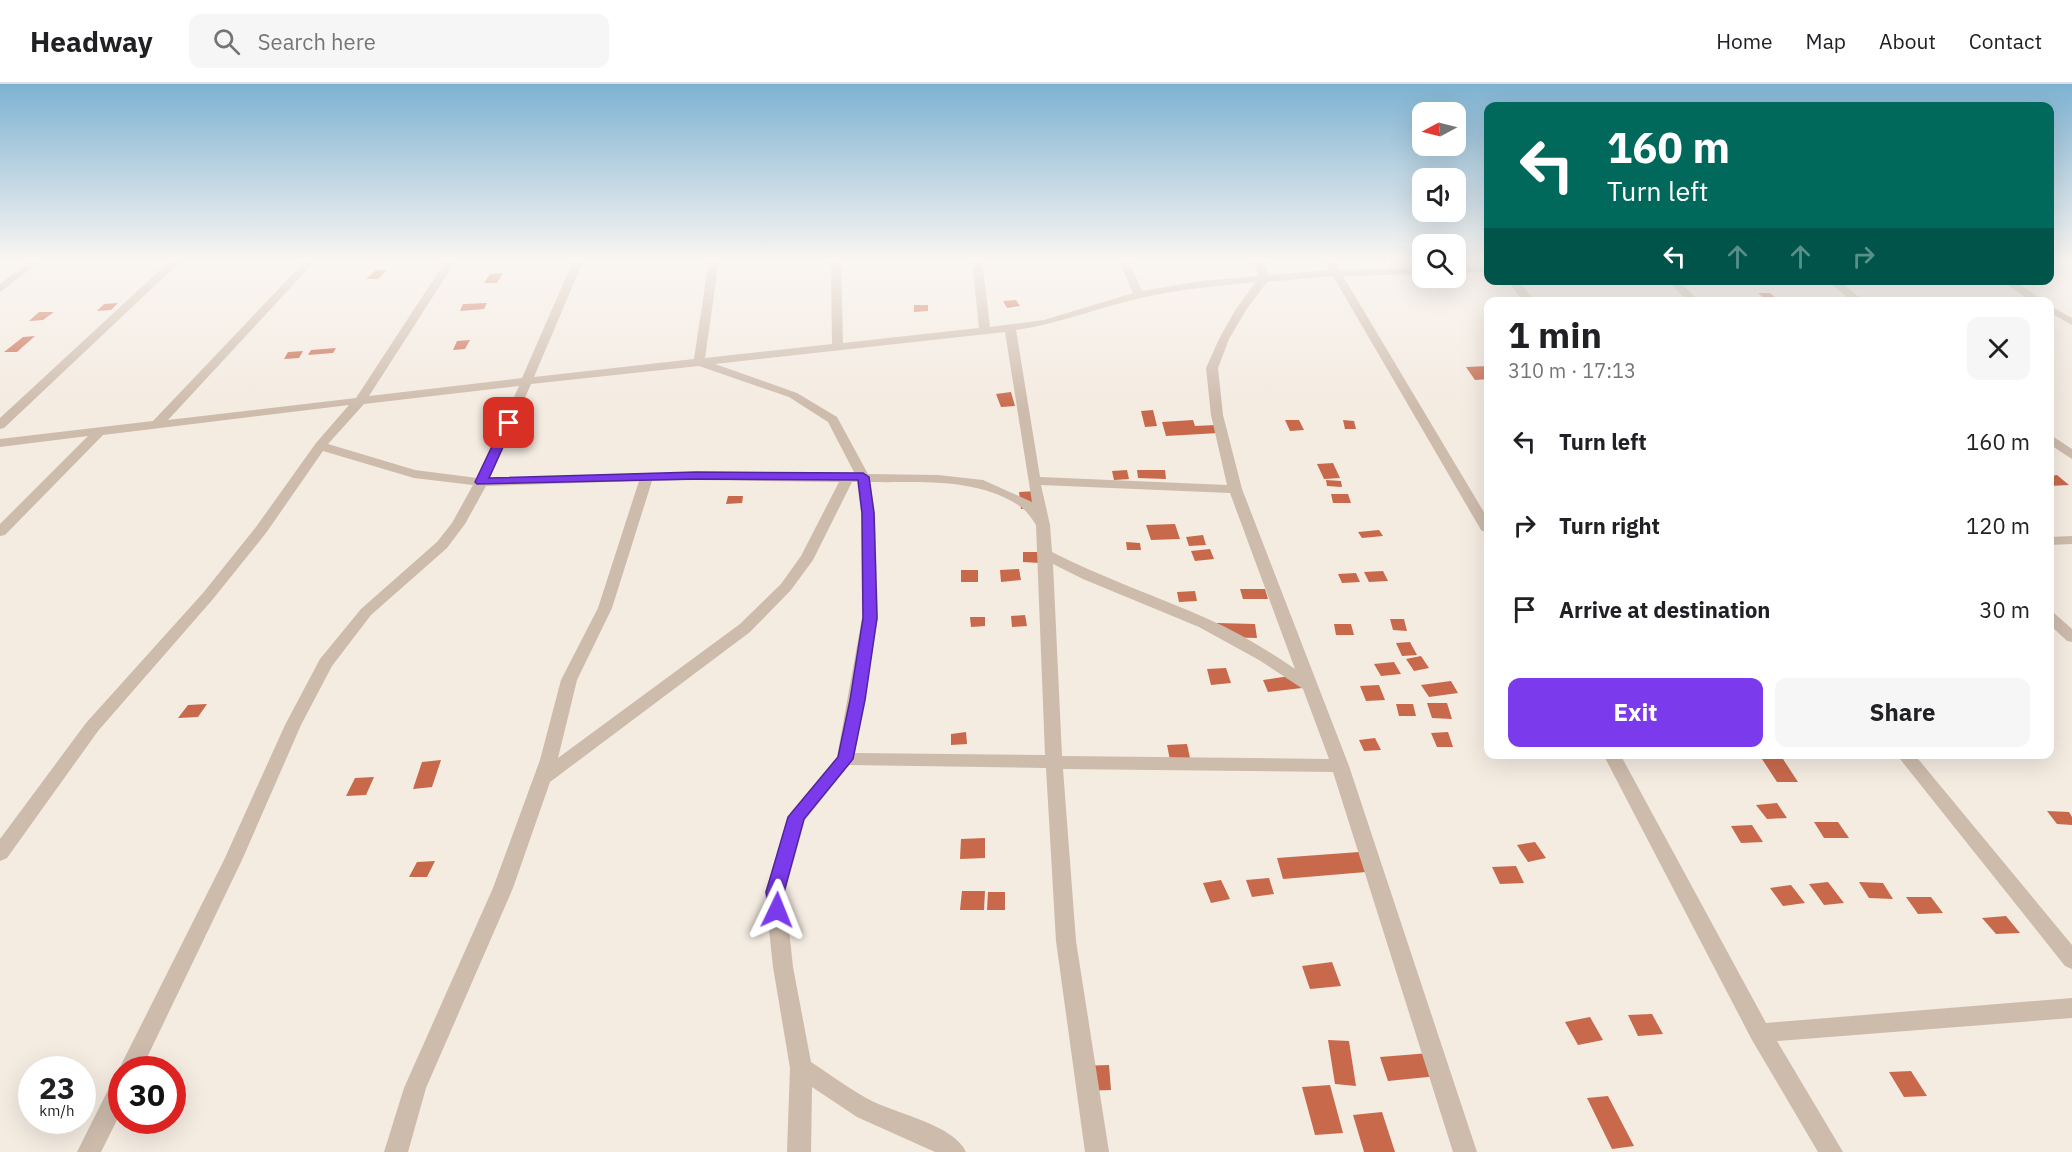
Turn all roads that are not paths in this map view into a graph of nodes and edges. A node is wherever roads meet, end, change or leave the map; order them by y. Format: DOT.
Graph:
graph roads {
  1 [pos="124,309"];
  2 [pos="265,309"];
  3 [pos="420,309"];
  4 [pos="558,309"];
  5 [pos="707,309"];
  6 [pos="837,309"];
  7 [pos="982,309"];
  8 [pos="1092,309"];
  9 [pos="1241,309"];
  10 [pos="1356,309"];
  11 [pos="2054,310"];
  12 [pos="2054,316"];
  13 [pos="2069,318"];
  14 [pos="1010,328"];
  15 [pos="985,332"];
  16 [pos="838,347"];
  17 [pos="699,362"];
  18 [pos="528,381"];
  19 [pos="359,402"];
  20 [pos="0,424"];
  21 [pos="155,426"];
  22 [pos="100,432"];
  23 [pos="2054,442"];
  24 [pos="0,443"];
  25 [pos="320,446"];
  26 [pos="2072,455"];
  27 [pos="647,477"];
  28 [pos="856,477"];
  29 [pos="1034,481"];
  30 [pos="481,482"];
  31 [pos="1235,489"];
  32 [pos="1484,523"];
  33 [pos="1043,525"];
  34 [pos="0,532"];
  35 [pos="2072,540"];
  36 [pos="2054,541"];
  37 [pos="1045,554"];
  38 [pos="2054,621"];
  39 [pos="2072,637"];
  40 [pos="1310,686"];
  41 [pos="845,759"];
  42 [pos="1614,759"];
  43 [pos="1908,759"];
  44 [pos="1054,762"];
  45 [pos="1340,766"];
  46 [pos="543,778"];
  47 [pos="0,853"];
  48 [pos="2072,960"];
  49 [pos="2072,1008"];
  50 [pos="1760,1033"];
  51 [pos="137,1056"];
  52 [pos="801,1068"];
  53 [pos="108,1114"];
  54 [pos="89,1152"];
  55 [pos="396,1152"];
  56 [pos="799,1152"];
  57 [pos="954,1152"];
  58 [pos="1097,1152"];
  59 [pos="1465,1152"];
  60 [pos="1831,1152"];
  1 -- 20 [label="street"];
  2 -- 21 [label="street"];
  3 -- 19 [label="street"];
  4 -- 18 [label="street"];
  5 -- 17 [label="street"];
  6 -- 16 [label="street"];
  7 -- 15 [label="street"];
  8 -- 14 [label="street"];
  9 -- 31 [label="street"];
  10 -- 32 [label="street"];
  11 -- 13 [label="street"];
  12 -- 13 [label="street"];
  14 -- 15 [label="street"];
  14 -- 29 [label="street"];
  15 -- 16 [label="street"];
  16 -- 17 [label="street"];
  17 -- 18 [label="street"];
  17 -- 28 [label="street"];
  18 -- 19 [label="street"];
  18 -- 30 [label="street"];
  19 -- 21 [label="street"];
  19 -- 25 [label="street"];
  21 -- 22 [label="street"];
  22 -- 24 [label="street"];
  22 -- 34 [label="street"];
  23 -- 26 [label="street"];
  25 -- 30 [label="street"];
  25 -- 47 [label="street"];
  27 -- 28 [label="street"];
  27 -- 30 [label="street"];
  27 -- 46 [label="street"];
  28 -- 33 [label="street"];
  28 -- 41 [label="street"];
  28 -- 46 [label="street"];
  29 -- 31 [label="street"];
  29 -- 33 [label="street"];
  30 -- 51 [label="street"];
  31 -- 40 [label="street"];
  33 -- 37 [label="street"];
  35 -- 36 [label="street"];
  37 -- 40 [label="street"];
  37 -- 44 [label="street"];
  38 -- 39 [label="street"];
  40 -- 45 [label="street"];
  41 -- 44 [label="street"];
  41 -- 52 [label="street"];
  42 -- 50 [label="street"];
  43 -- 48 [label="street"];
  44 -- 45 [label="street"];
  44 -- 58 [label="street"];
  45 -- 59 [label="street"];
  46 -- 55 [label="street"];
  49 -- 50 [label="street"];
  50 -- 60 [label="street"];
  52 -- 56 [label="street"];
  52 -- 57 [label="street"];
  53 -- 54 [label="street"];
}
